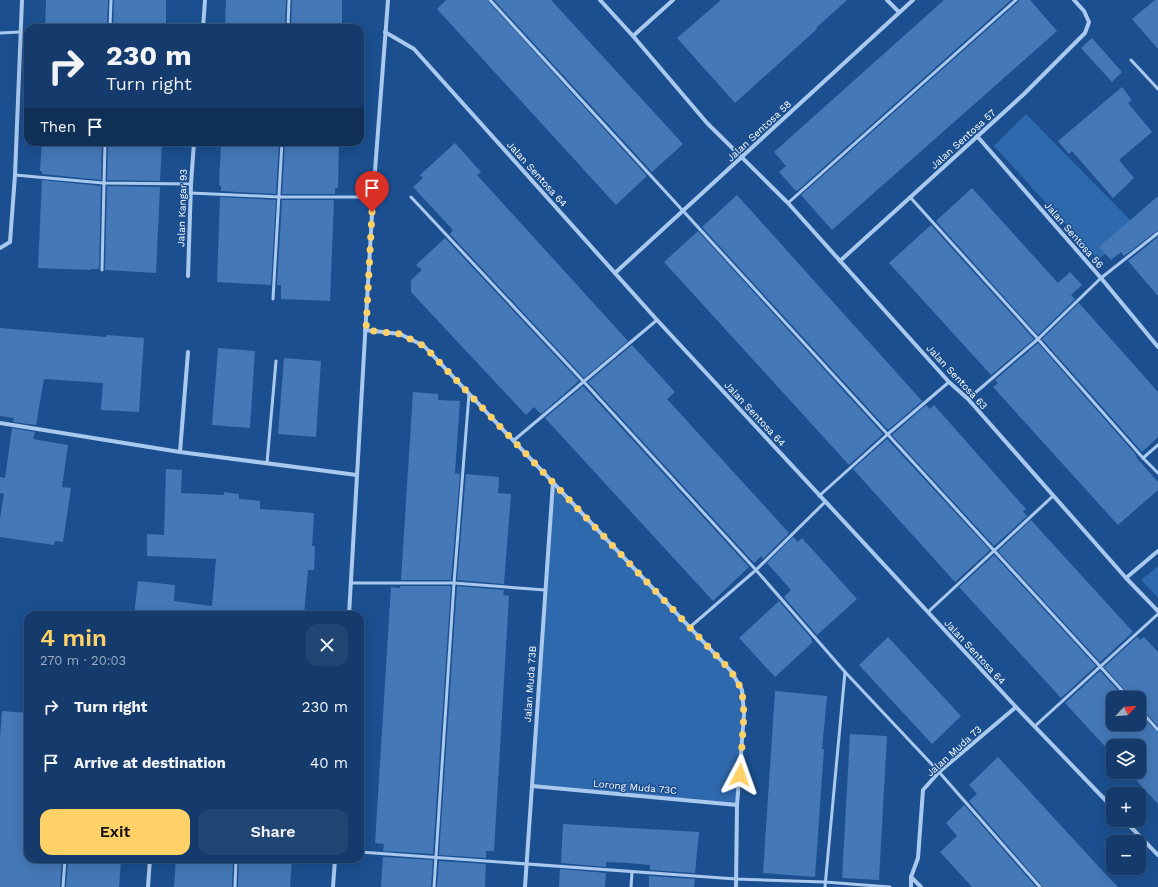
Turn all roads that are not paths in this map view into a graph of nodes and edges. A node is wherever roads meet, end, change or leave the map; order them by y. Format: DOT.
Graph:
graph roads {
  1 [pos="22,0"];
  2 [pos="111,0"];
  3 [pos="205,0"];
  4 [pos="289,0"];
  5 [pos="388,0"];
  6 [pos="490,0"];
  7 [pos="600,0"];
  8 [pos="673,0"];
  9 [pos="887,0"];
  10 [pos="913,0"];
  11 [pos="1016,0"];
  12 [pos="1074,0"];
  13 [pos="899,12"];
  14 [pos="110,24"];
  15 [pos="203,24"];
  16 [pos="288,24"];
  17 [pos="20,32"];
  18 [pos="385,32"];
  19 [pos="0,33"];
  20 [pos="633,36"];
  21 [pos="1131,60"];
  22 [pos="1158,89"];
  23 [pos="977,136"];
  24 [pos="105,146"];
  25 [pos="194,146"];
  26 [pos="282,146"];
  27 [pos="742,157"];
  28 [pos="14,175"];
  29 [pos="103,183"];
  30 [pos="191,184"];
  31 [pos="191,193"];
  32 [pos="279,197"];
  33 [pos="373,197"];
  34 [pos="411,197"];
  35 [pos="910,197"];
  36 [pos="788,203"];
  37 [pos="683,212"];
  38 [pos="1158,233"];
  39 [pos="0,248"];
  40 [pos="840,261"];
  41 [pos="102,270"];
  42 [pos="615,273"];
  43 [pos="188,276"];
  44 [pos="1101,278"];
  45 [pos="273,299"];
  46 [pos="657,320"];
  47 [pos="366,330"];
  48 [pos="1038,339"];
  49 [pos="1158,347"];
  50 [pos="188,352"];
  51 [pos="276,360"];
  52 [pos="584,382"];
  53 [pos="949,382"];
  54 [pos="469,394"];
  55 [pos="968,399"];
  56 [pos="0,423"];
  57 [pos="888,434"];
  58 [pos="513,441"];
  59 [pos="1158,446"];
  60 [pos="180,452"];
  61 [pos="1143,458"];
  62 [pos="267,463"];
  63 [pos="1158,473"];
  64 [pos="357,475"];
  65 [pos="553,482"];
  66 [pos="819,496"];
  67 [pos="1053,496"];
  68 [pos="825,502"];
  69 [pos="994,550"];
  70 [pos="1158,551"];
  71 [pos="756,570"];
  72 [pos="1126,578"];
  73 [pos="454,582"];
  74 [pos="351,583"];
  75 [pos="545,590"];
  76 [pos="349,611"];
  77 [pos="928,612"];
  78 [pos="1158,613"];
  79 [pos="690,628"];
  80 [pos="1100,666"];
  81 [pos="845,672"];
  82 [pos="1123,691"];
  83 [pos="1016,707"];
  84 [pos="1146,717"];
  85 [pos="1034,726"];
  86 [pos="1158,730"];
  87 [pos="939,772"];
  88 [pos="532,786"];
  89 [pos="1106,801"];
  90 [pos="737,805"];
  91 [pos="1131,827"];
  92 [pos="364,852"];
  93 [pos="1158,855"];
  94 [pos="436,858"];
  95 [pos="65,863"];
  96 [pos="150,863"];
  97 [pos="236,863"];
  98 [pos="335,863"];
  99 [pos="526,863"];
  100 [pos="632,872"];
  101 [pos="911,877"];
  102 [pos="736,879"];
  103 [pos="825,882"];
  104 [pos="64,887"];
  105 [pos="148,887"];
  106 [pos="235,887"];
  107 [pos="333,887"];
  108 [pos="434,887"];
  109 [pos="525,887"];
  110 [pos="632,887"];
  111 [pos="736,887"];
  112 [pos="825,887"];
  113 [pos="890,887"];
  114 [pos="911,887"];
  115 [pos="921,887"];
  116 [pos="1040,887"];
  1 -- 17 [label="street"];
  2 -- 14 [label="lane"];
  3 -- 15 [label="street"];
  4 -- 16 [label="lane"];
  5 -- 18 [label="street"];
  6 -- 37 [label="lane"];
  7 -- 20 [label="street, Jalan Sentosa 63"];
  8 -- 20 [label="street"];
  9 -- 13 [label="street"];
  10 -- 13 [label="street, Jalan Sentosa 58"];
  11 -- 36 [label="lane"];
  12 -- 23 [label="street, Jalan Sentosa 57"];
  13 -- 27 [label="street, Jalan Sentosa 58"];
  17 -- 19 [label="lane"];
  17 -- 28 [label="street"];
  18 -- 33 [label="street"];
  18 -- 42 [label="street, Jalan Sentosa 64"];
  20 -- 27 [label="street, Jalan Sentosa 63"];
  21 -- 22 [label="lane"];
  23 -- 35 [label="street, Jalan Sentosa 57"];
  23 -- 44 [label="street, Jalan Sentosa 56"];
  24 -- 29 [label="lane"];
  25 -- 30 [label="street, Jalan Kangar 93"];
  26 -- 32 [label="lane"];
  27 -- 36 [label="street, Jalan Sentosa 63"];
  27 -- 37 [label="street, Jalan Sentosa 58"];
  28 -- 29 [label="lane"];
  28 -- 39 [label="street"];
  29 -- 30 [label="lane"];
  29 -- 41 [label="lane"];
  30 -- 31 [label="street, Jalan Kangar 93"];
  31 -- 32 [label="lane"];
  31 -- 43 [label="street, Jalan Kangar 93"];
  32 -- 33 [label="lane"];
  32 -- 45 [label="lane"];
  33 -- 47 [label="street"];
  34 -- 52 [label="lane"];
  35 -- 40 [label="street, Jalan Sentosa 57"];
  35 -- 48 [label="lane"];
  36 -- 40 [label="street, Jalan Sentosa 63"];
  37 -- 42 [label="street, Jalan Sentosa 58"];
  37 -- 57 [label="lane"];
  38 -- 44 [label="lane"];
  40 -- 53 [label="street, Jalan Sentosa 63"];
  42 -- 46 [label="street, Jalan Sentosa 64"];
  44 -- 48 [label="lane"];
  44 -- 49 [label="street, Jalan Sentosa 56"];
  46 -- 52 [label="lane"];
  46 -- 66 [label="street, Jalan Sentosa 64"];
  47 -- 54 [label="street"];
  47 -- 64 [label="street"];
  48 -- 55 [label="lane"];
  48 -- 61 [label="lane"];
  50 -- 60 [label="street"];
  51 -- 62 [label="lane"];
  52 -- 58 [label="lane"];
  52 -- 71 [label="lane"];
  53 -- 55 [label="street, Jalan Sentosa 63"];
  53 -- 57 [label="lane"];
  54 -- 58 [label="street"];
  54 -- 73 [label="lane"];
  55 -- 67 [label="street, Jalan Sentosa 63"];
  56 -- 60 [label="street"];
  57 -- 66 [label="lane"];
  57 -- 69 [label="lane"];
  58 -- 65 [label="street"];
  59 -- 61 [label="lane"];
  60 -- 62 [label="street"];
  61 -- 63 [label="lane"];
  62 -- 64 [label="street"];
  64 -- 74 [label="street"];
  65 -- 75 [label="street, Jalan Muda 73B"];
  65 -- 79 [label="street"];
  66 -- 68 [label="street, Jalan Sentosa 64"];
  67 -- 69 [label="lane"];
  67 -- 72 [label="street, Jalan Sentosa 63"];
  68 -- 71 [label="lane"];
  68 -- 77 [label="street, Jalan Sentosa 64"];
  69 -- 77 [label="lane"];
  69 -- 80 [label="lane"];
  70 -- 72 [label="street"];
  71 -- 79 [label="lane"];
  71 -- 81 [label="lane"];
  72 -- 78 [label="street, Jalan Sentosa 63"];
  73 -- 74 [label="lane"];
  73 -- 75 [label="lane"];
  73 -- 94 [label="lane"];
  74 -- 76 [label="street"];
  75 -- 88 [label="street, Jalan Muda 73B"];
  77 -- 83 [label="street, Jalan Sentosa 64"];
  78 -- 80 [label="lane"];
  79 -- 90 [label="street"];
  80 -- 82 [label="lane"];
  80 -- 85 [label="lane"];
  81 -- 87 [label="lane"];
  81 -- 103 [label="lane"];
  83 -- 85 [label="street, Jalan Sentosa 64"];
  83 -- 87 [label="street, Jalan Muda 73"];
  84 -- 86 [label="lane"];
  85 -- 89 [label="street, Jalan Sentosa 64"];
  87 -- 101 [label="street, Jalan Muda 73"];
  87 -- 116 [label="lane"];
  88 -- 90 [label="street, Lorong Muda 73C"];
  88 -- 99 [label="street, Jalan Muda 73B"];
  90 -- 102 [label="street"];
  91 -- 93 [label="street"];
  92 -- 94 [label="lane"];
  94 -- 99 [label="lane"];
  94 -- 108 [label="lane"];
  95 -- 104 [label="lane"];
  96 -- 105 [label="street"];
  97 -- 106 [label="lane"];
  98 -- 107 [label="street"];
  99 -- 100 [label="lane"];
  99 -- 109 [label="street, Jalan Muda 73B"];
  100 -- 102 [label="lane"];
  100 -- 110 [label="lane"];
  101 -- 114 [label="street, Jalan Muda 73"];
  101 -- 115 [label="street"];
  102 -- 103 [label="lane"];
  102 -- 111 [label="street"];
  103 -- 112 [label="lane"];
  103 -- 113 [label="lane"];
}
